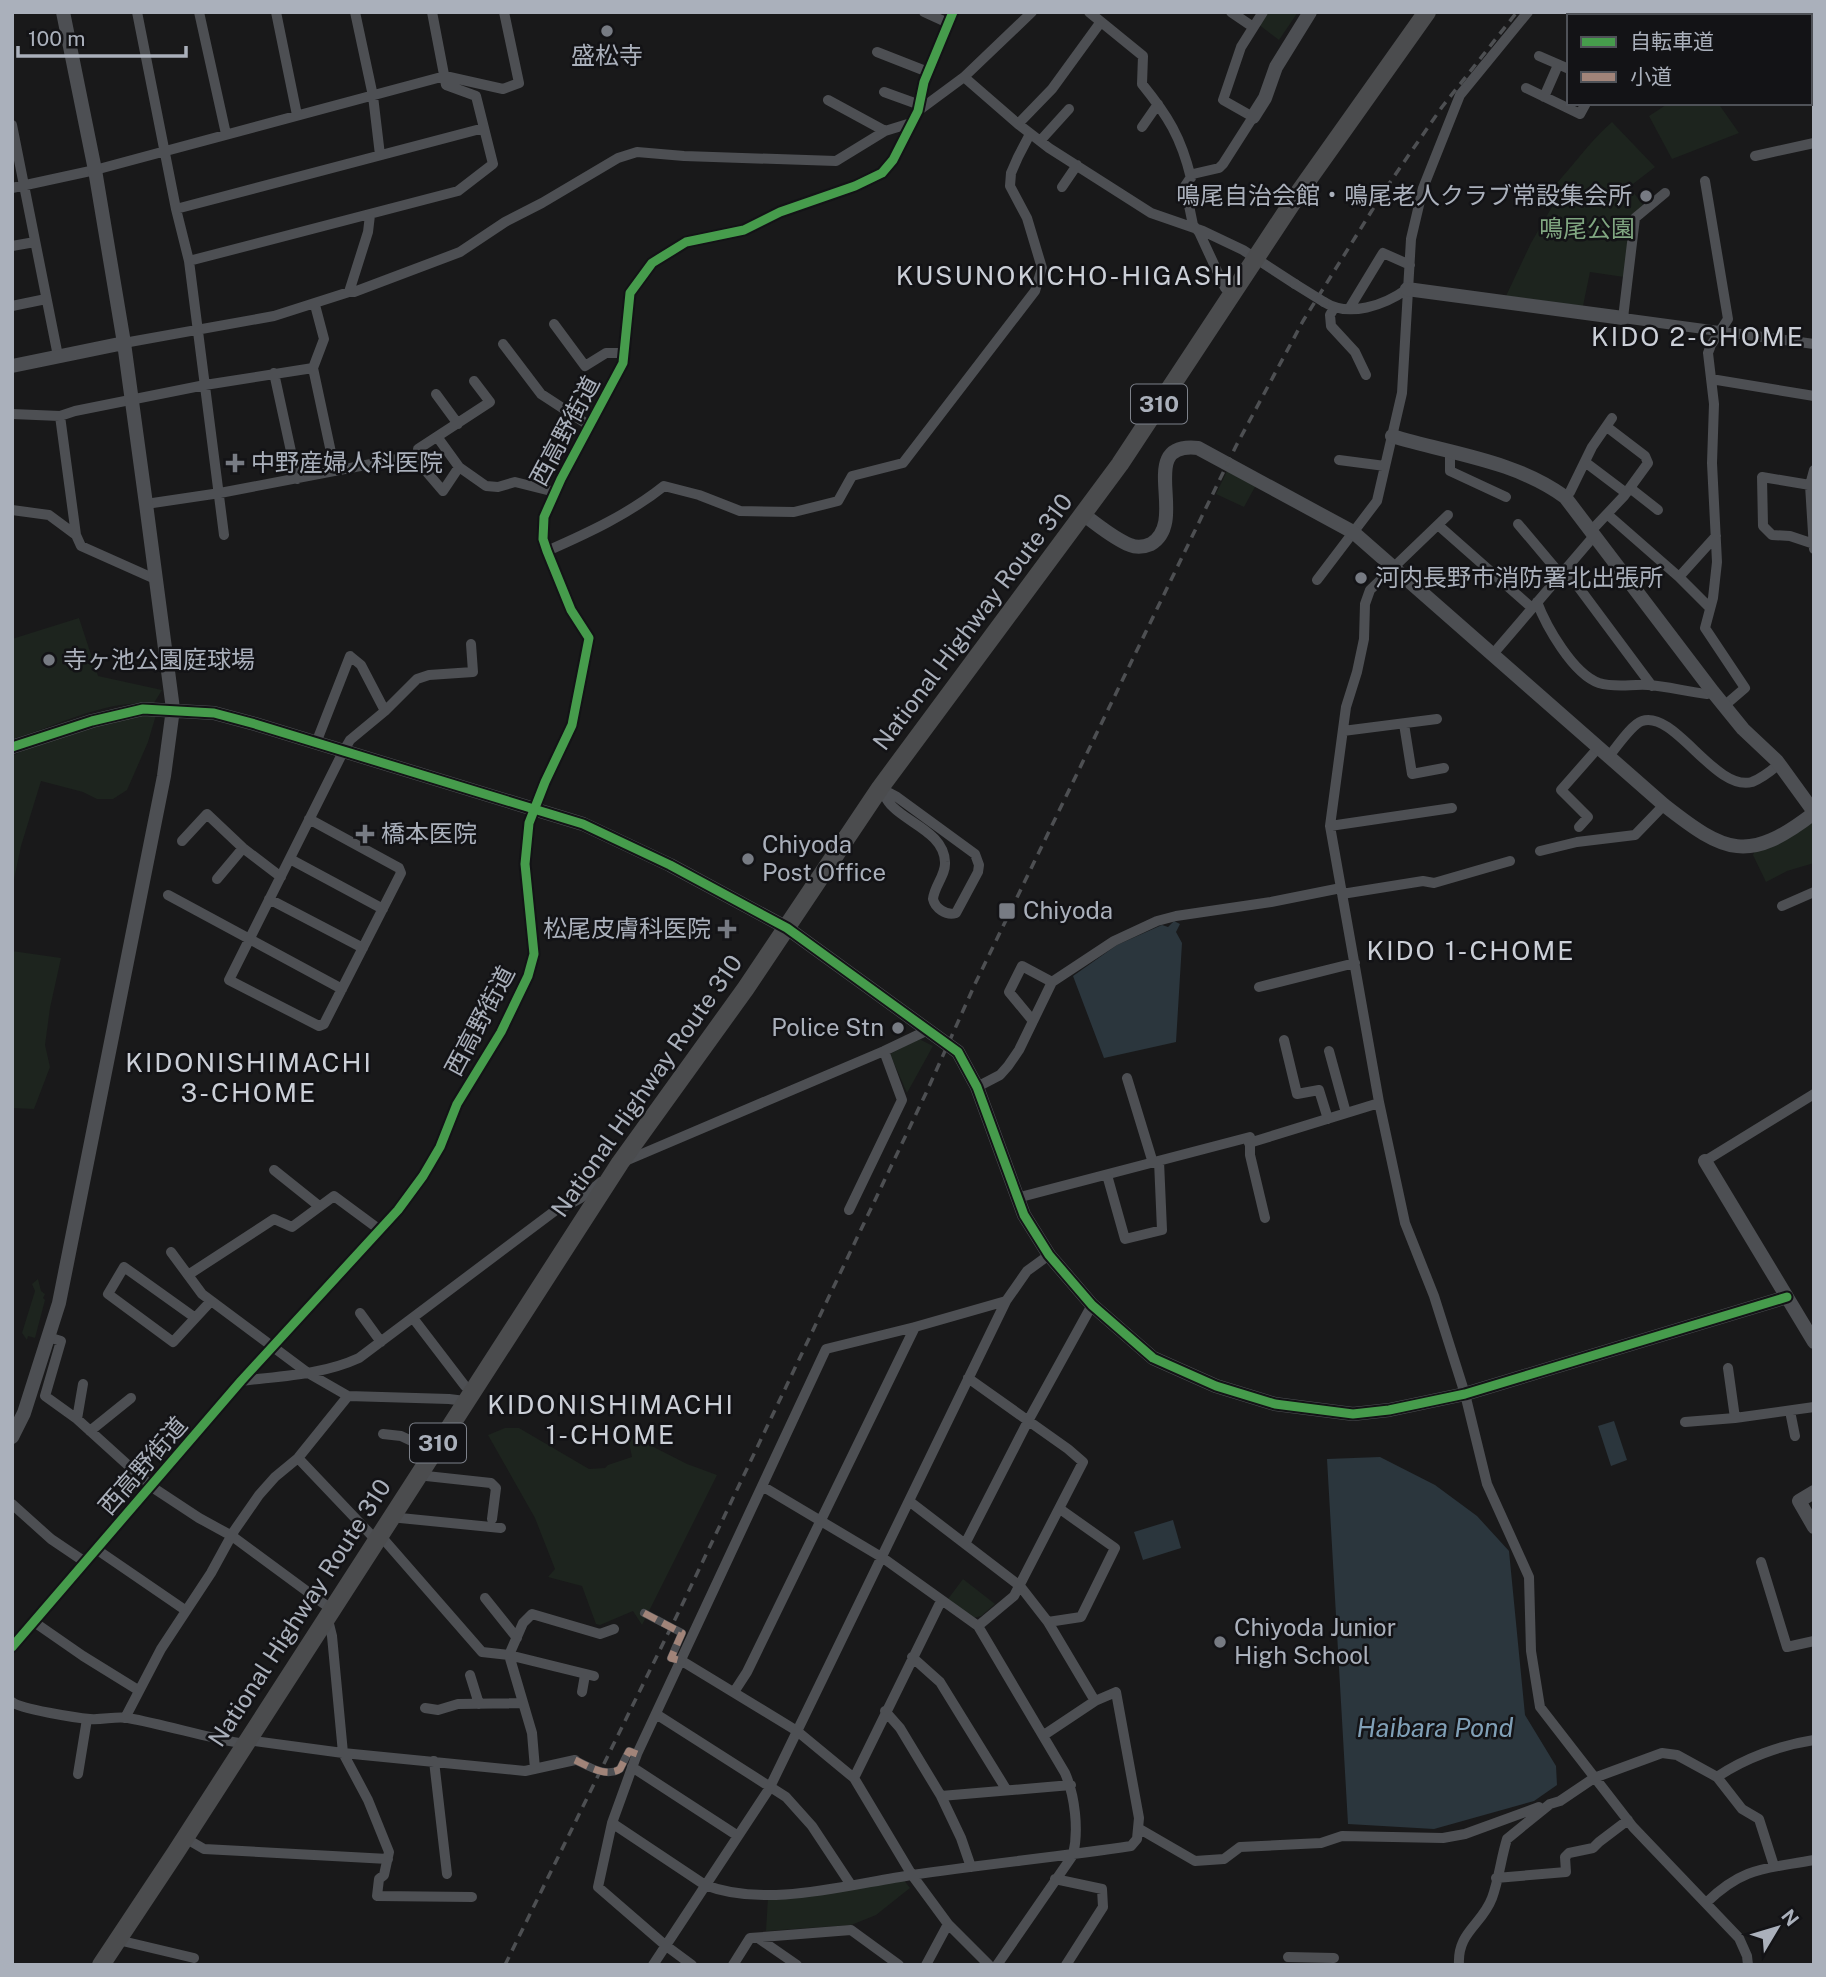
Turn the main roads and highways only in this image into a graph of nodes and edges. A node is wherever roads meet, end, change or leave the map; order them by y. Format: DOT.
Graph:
graph roads {
  1 [pos="1427,12"];
  2 [pos="107,1962"];
  1 -- 2 [label="highway, National Highway Route 310 / 310"];
}
